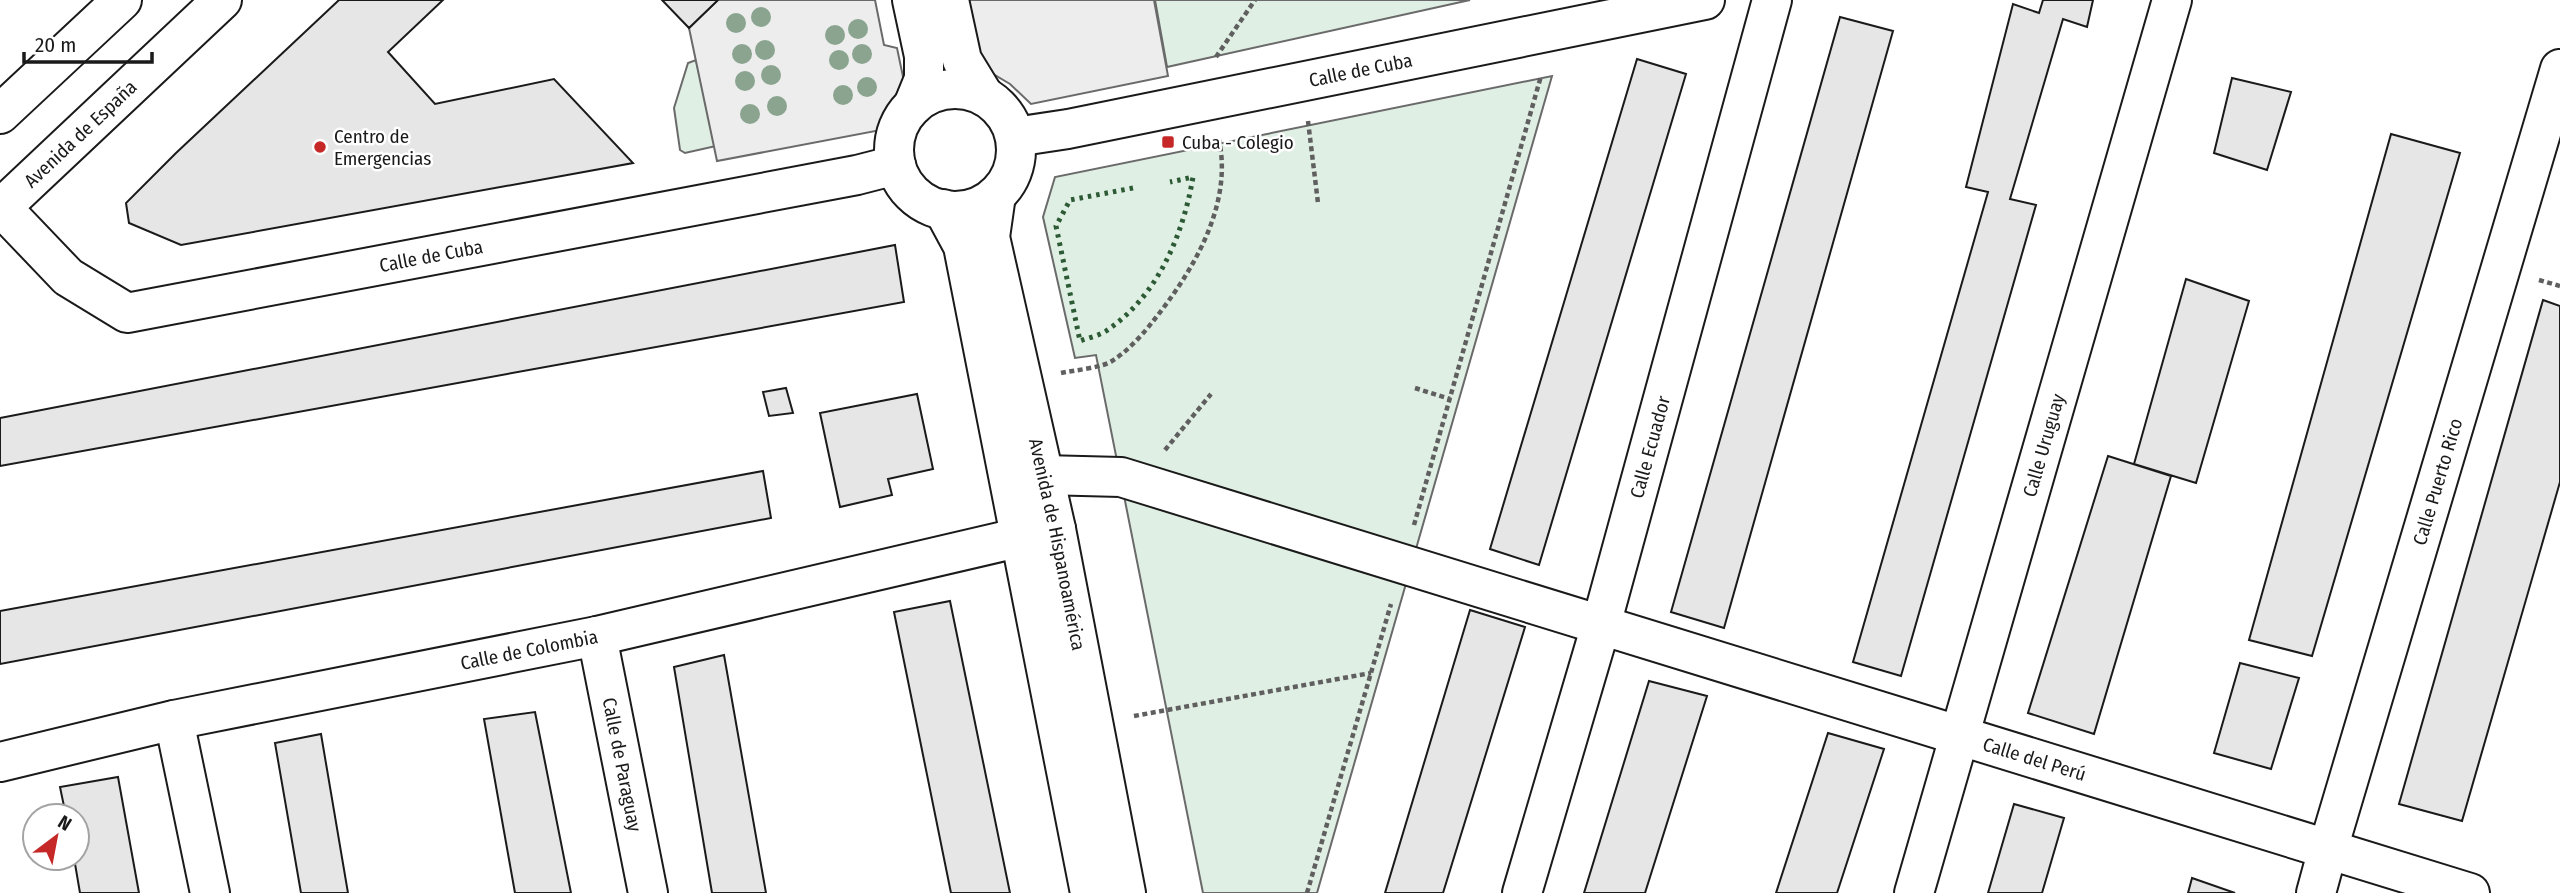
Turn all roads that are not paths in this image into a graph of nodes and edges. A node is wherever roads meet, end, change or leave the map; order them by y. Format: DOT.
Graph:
graph roads {
  1 [pos="122,0"];
  2 [pos="222,0"];
  3 [pos="912,0"];
  4 [pos="949,0"];
  5 [pos="1705,0"];
  6 [pos="1772,0"];
  7 [pos="2172,0"];
  8 [pos="2560,69"];
  9 [pos="984,96"];
  10 [pos="913,106"];
  11 [pos="0,114"];
  12 [pos="1015,137"];
  13 [pos="896,165"];
  14 [pos="996,195"];
  15 [pos="1,209"];
  16 [pos="943,209"];
  17 [pos="1042,475"];
  18 [pos="1056,529"];
  19 [pos="1020,539"];
  20 [pos="1601,625"];
  21 [pos="597,636"];
  22 [pos="174,720"];
  23 [pos="1961,736"];
  24 [pos="0,762"];
  25 [pos="2328,849"];
  26 [pos="211,893"];
  27 [pos="648,893"];
  28 [pos="1090,893"];
  29 [pos="1126,893"];
  30 [pos="1522,893"];
  31 [pos="1914,893"];
  32 [pos="2316,893"];
  33 [pos="2470,893"];
  1 -- 11 [label="street"];
  2 -- 15 [label="street, Avenida de España"];
  3 -- 10 [label="street"];
  4 -- 9 [label="street"];
  5 -- 12 [label="street, Calle de Cuba"];
  6 -- 20 [label="street, Calle Ecuador"];
  7 -- 23 [label="street, Calle Uruguay"];
  8 -- 25 [label="street, Calle Puerto Rico"];
  9 -- 10 [label="street"];
  9 -- 12 [label="street"];
  10 -- 13 [label="street"];
  12 -- 14 [label="street"];
  13 -- 15 [label="street, Calle de Cuba"];
  13 -- 16 [label="street"];
  14 -- 16 [label="street"];
  14 -- 17 [label="street, Avenida de Hispanoamérica"];
  16 -- 19 [label="street, Avenida de Hispanoamérica"];
  17 -- 18 [label="street, Avenida de Hispanoamérica"];
  17 -- 20 [label="street, Calle del Perú"];
  18 -- 19 [label="street, Calle de Colombia"];
  18 -- 29 [label="street, Avenida de Hispanoamérica"];
  19 -- 21 [label="street, Calle de Colombia"];
  19 -- 28 [label="street, Avenida de Hispanoamérica"];
  20 -- 23 [label="street, Calle del Perú"];
  20 -- 30 [label="street, Calle Ecuador"];
  21 -- 22 [label="street, Calle de Colombia"];
  21 -- 27 [label="street, Calle de Paraguay"];
  22 -- 24 [label="street, Calle de Colombia"];
  22 -- 26 [label="street"];
  23 -- 25 [label="street, Calle del Perú"];
  23 -- 31 [label="street, Calle Uruguay"];
  25 -- 32 [label="street, Calle Puerto Rico"];
  25 -- 33 [label="street, Calle del Perú"];
}
